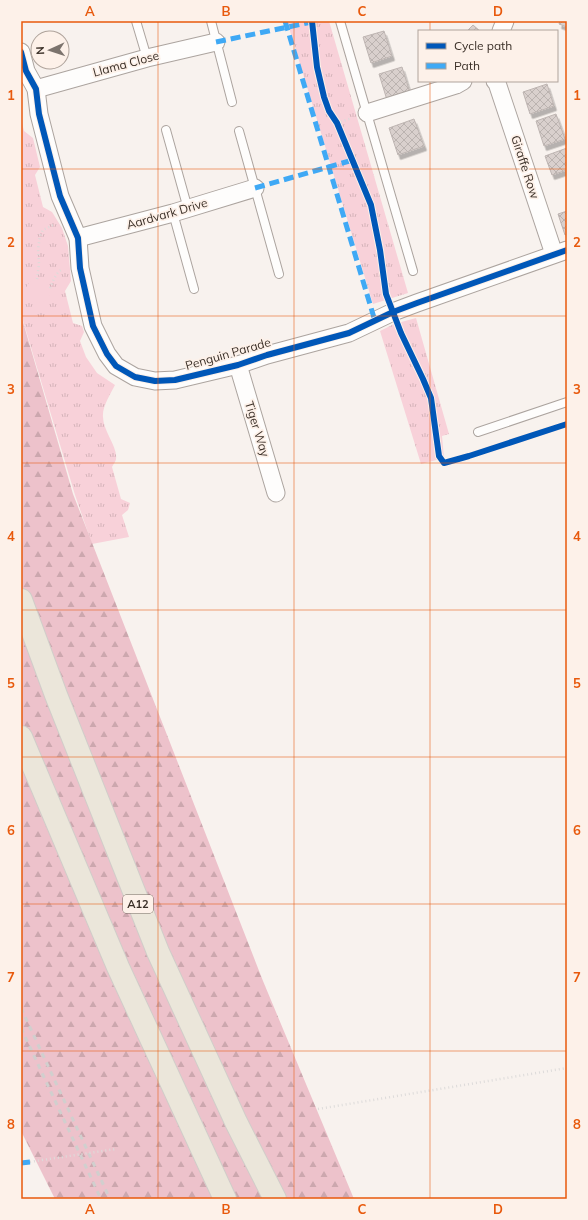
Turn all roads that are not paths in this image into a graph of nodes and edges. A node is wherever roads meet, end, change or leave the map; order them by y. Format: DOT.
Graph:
graph roads {
  1 [pos="136,21"];
  2 [pos="211,21"];
  3 [pos="340,21"];
  4 [pos="216,42"];
  5 [pos="21,52"];
  6 [pos="147,58"];
  7 [pos="461,82"];
  8 [pos="496,82"];
  9 [pos="36,89"];
  10 [pos="232,102"];
  11 [pos="368,113"];
  12 [pos="166,130"];
  13 [pos="239,131"];
  14 [pos="255,188"];
  15 [pos="180,211"];
  16 [pos="78,238"];
  17 [pos="560,252"];
  18 [pos="413,271"];
  19 [pos="279,274"];
  20 [pos="194,289"];
  21 [pos="238,365"];
  22 [pos="567,402"];
  23 [pos="478,432"];
  24 [pos="276,493"];
  25 [pos="21,600"];
  26 [pos="21,737"];
  27 [pos="225,1199"];
  28 [pos="274,1199"];
  1 -- 6 [label="lane"];
  2 -- 4 [label="lane"];
  3 -- 11 [label="lane"];
  4 -- 6 [label="street, Llama Close"];
  4 -- 10 [label="lane"];
  5 -- 9 [label="street, Penguin Parade"];
  6 -- 9 [label="street, Llama Close"];
  7 -- 11 [label="street"];
  8 -- 17 [label="street, Giraffe Row"];
  9 -- 16 [label="street, Penguin Parade"];
  11 -- 18 [label="lane"];
  12 -- 15 [label="lane"];
  13 -- 14 [label="lane"];
  14 -- 15 [label="street, Aardvark Drive"];
  14 -- 19 [label="lane"];
  15 -- 16 [label="street, Aardvark Drive"];
  15 -- 20 [label="lane"];
  16 -- 21 [label="street, Penguin Parade"];
  17 -- 21 [label="street, Penguin Parade"];
  21 -- 24 [label="street, Tiger Way"];
  22 -- 23 [label="lane"];
  25 -- 28 [label="highway, A12"];
  26 -- 27 [label="highway"];
}
